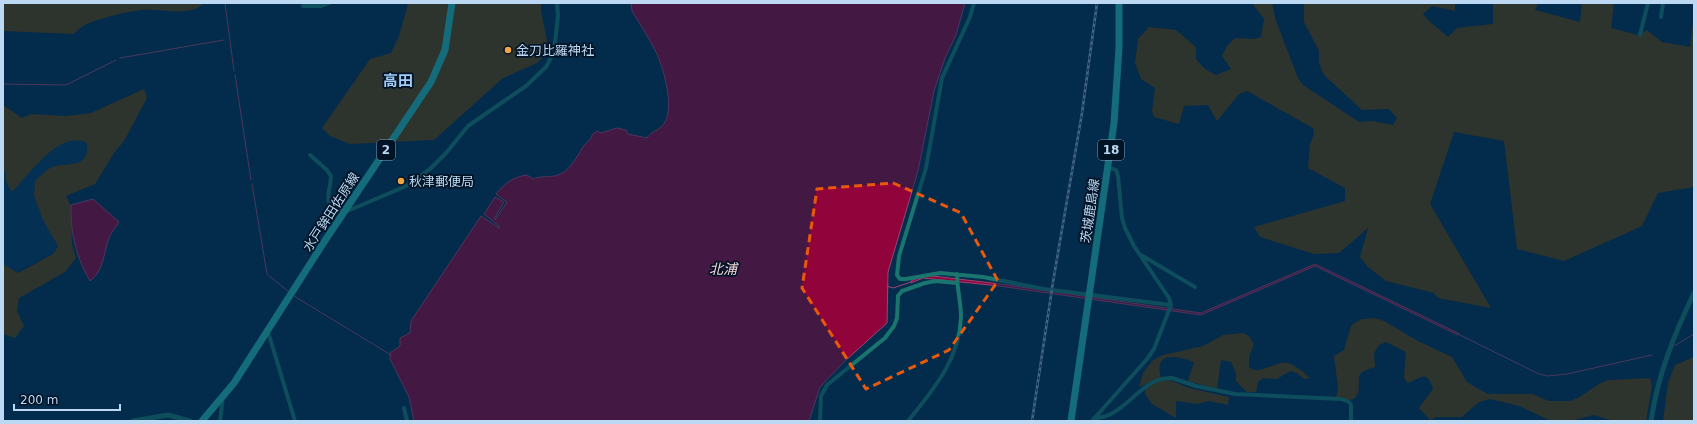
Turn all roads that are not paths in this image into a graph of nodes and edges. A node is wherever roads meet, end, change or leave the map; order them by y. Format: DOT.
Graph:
graph roads {
  1 [pos="329,3"];
  2 [pos="452,3"];
  3 [pos="557,3"];
  4 [pos="974,3"];
  5 [pos="1118,3"];
  6 [pos="1648,3"];
  7 [pos="1663,3"];
  8 [pos="303,6"];
  9 [pos="1661,17"];
  10 [pos="1640,35"];
  11 [pos="310,155"];
  12 [pos="1108,167"];
  13 [pos="345,212"];
  14 [pos="1140,255"];
  15 [pos="957,274"];
  16 [pos="957,283"];
  17 [pos="1196,287"];
  18 [pos="1694,292"];
  19 [pos="1089,298"];
  20 [pos="1170,308"];
  21 [pos="266,333"];
  22 [pos="223,397"];
  23 [pos="404,408"];
  24 [pos="1093,420"];
  25 [pos="133,421"];
  26 [pos="190,421"];
  27 [pos="202,421"];
  28 [pos="220,421"];
  29 [pos="295,421"];
  30 [pos="407,421"];
  31 [pos="820,421"];
  32 [pos="908,421"];
  33 [pos="1071,421"];
  34 [pos="1351,421"];
  35 [pos="1651,421"];
  1 -- 8 [label="street"];
  2 -- 13 [label="main road, 水戸鉾田佐原線 / 2"];
  3 -- 13 [label="street"];
  4 -- 15 [label="street"];
  5 -- 12 [label="main road, 茨城鹿島線 / 18"];
  6 -- 10 [label="street"];
  7 -- 9 [label="street"];
  11 -- 13 [label="street"];
  12 -- 14 [label="street"];
  12 -- 19 [label="main road, 茨城鹿島線 / 18"];
  13 -- 21 [label="main road, 水戸鉾田佐原線 / 2"];
  14 -- 17 [label="street"];
  14 -- 20 [label="street"];
  15 -- 16 [label="street"];
  15 -- 19 [label="street"];
  16 -- 31 [label="street"];
  16 -- 32 [label="street"];
  18 -- 35 [label="street"];
  19 -- 20 [label="street"];
  19 -- 33 [label="main road, 茨城鹿島線 / 18"];
  20 -- 24 [label="street"];
  21 -- 22 [label="main road, 水戸鉾田佐原線 / 2"];
  21 -- 29 [label="street"];
  22 -- 27 [label="main road, 水戸鉾田佐原線 / 2"];
  22 -- 28 [label="street"];
  23 -- 30 [label="street"];
  24 -- 34 [label="street"];
  25 -- 26 [label="street"];
}
